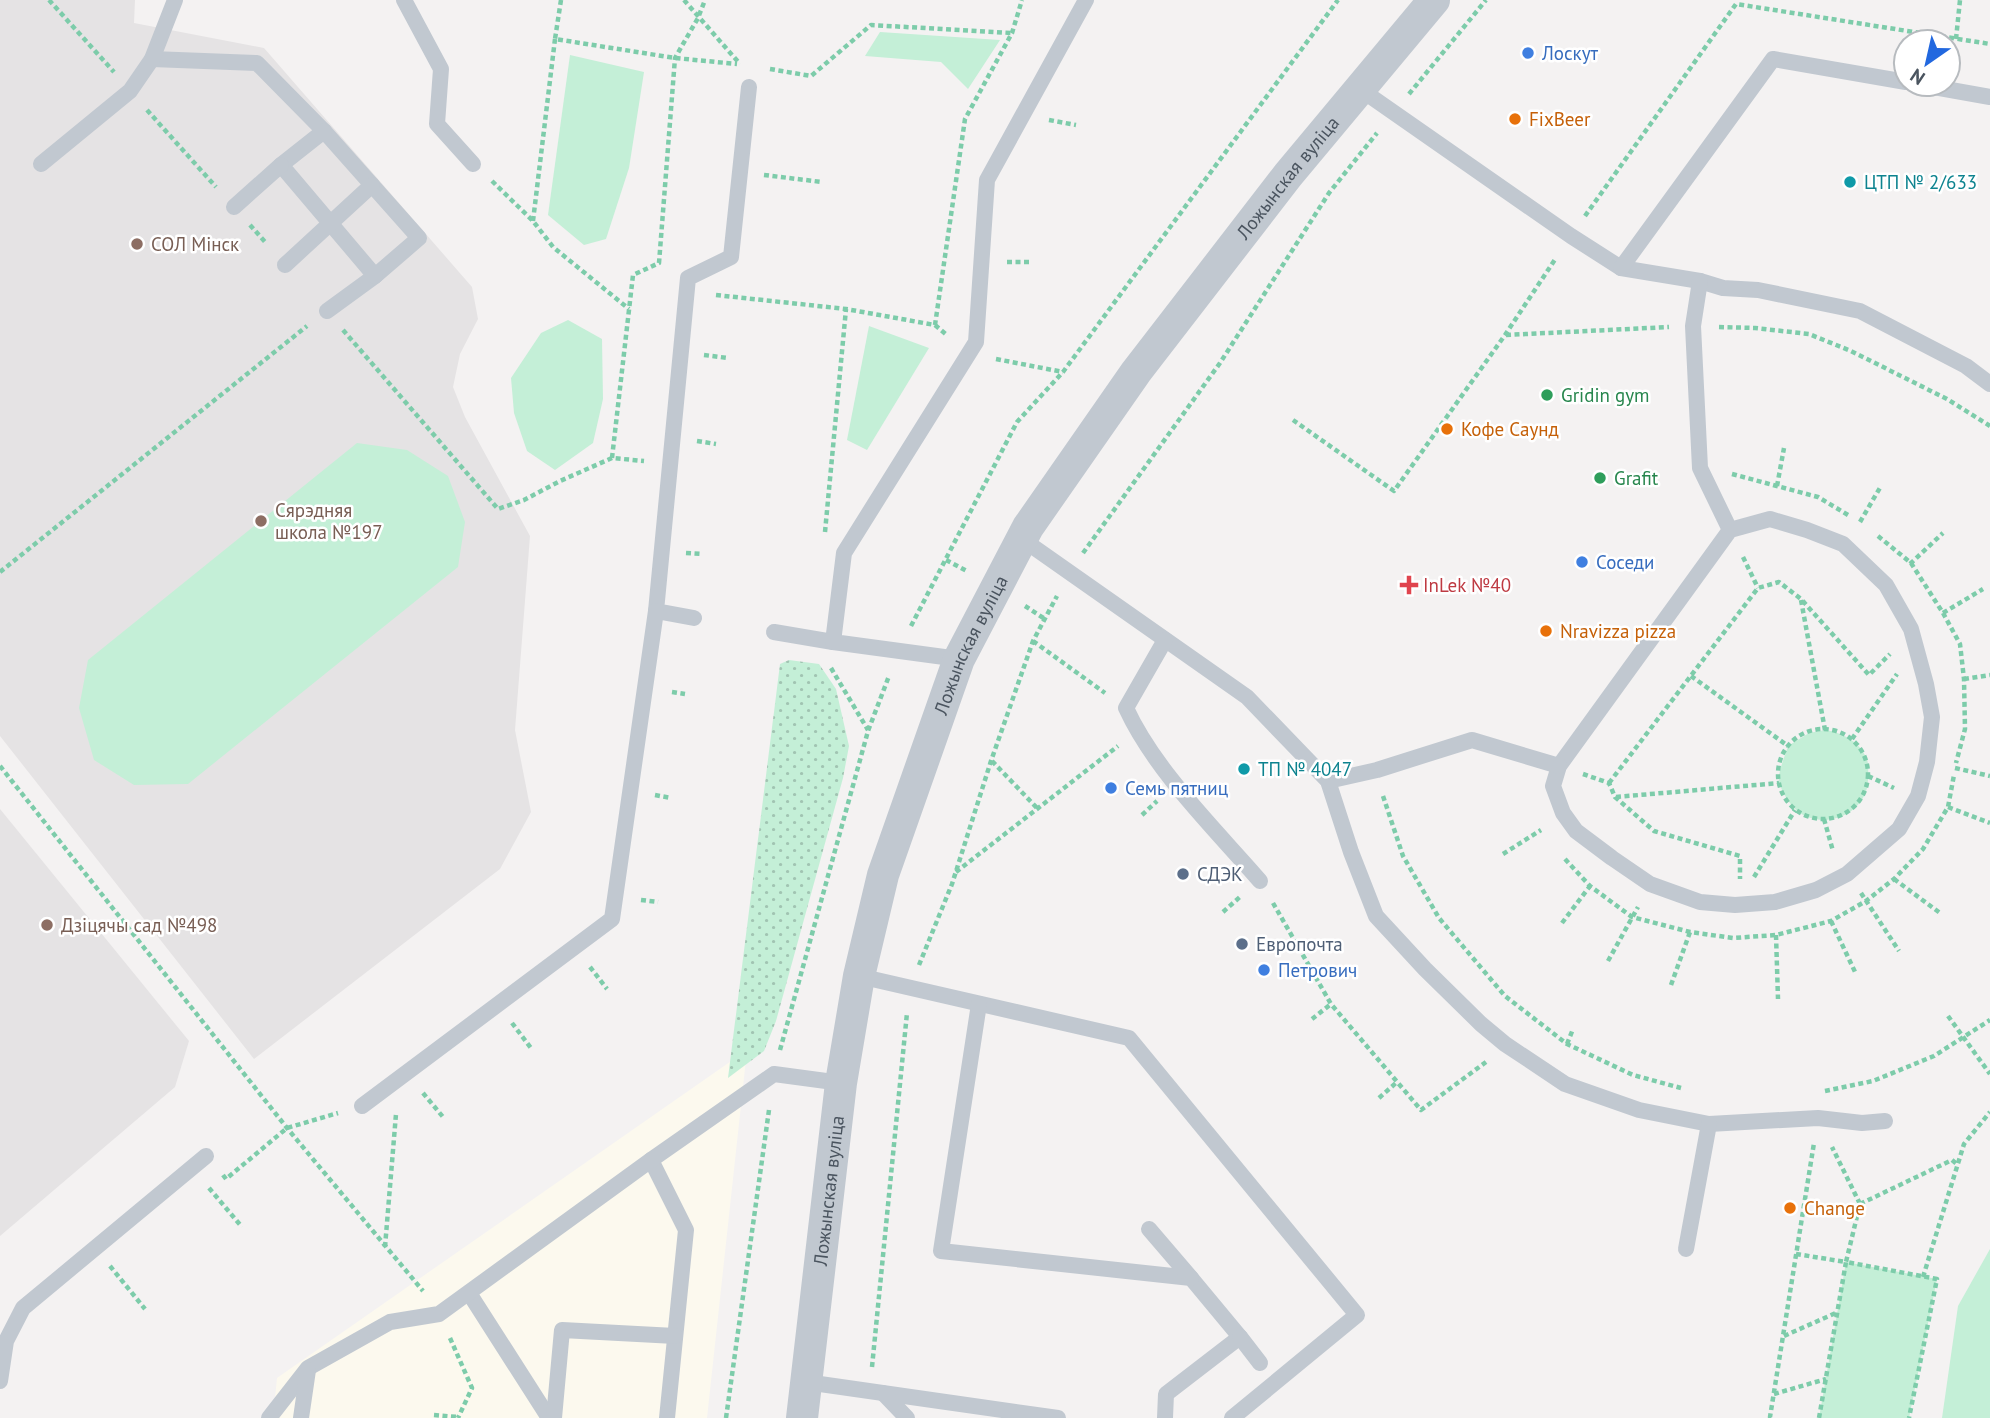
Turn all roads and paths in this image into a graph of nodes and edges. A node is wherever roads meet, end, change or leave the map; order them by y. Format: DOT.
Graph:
graph roads {
  1 [pos="48,0"];
  2 [pos="175,0"];
  3 [pos="404,0"];
  4 [pos="561,0"];
  5 [pos="684,0"];
  6 [pos="705,0"];
  7 [pos="1022,0"];
  8 [pos="1086,0"];
  9 [pos="1434,0"];
  10 [pos="1486,0"];
  11 [pos="1961,0"];
  12 [pos="698,18"];
  13 [pos="1957,28"];
  14 [pos="1012,33"];
  15 [pos="555,39"];
  16 [pos="675,58"];
  17 [pos="152,59"];
  18 [pos="741,65"];
  19 [pos="752,66"];
  20 [pos="764,68"];
  21 [pos="1892,80"];
  22 [pos="749,87"];
  23 [pos="1360,89"];
  24 [pos="130,91"];
  25 [pos="1962,92"];
  26 [pos="1990,97"];
  27 [pos="1394,113"];
  28 [pos="324,131"];
  29 [pos="41,164"];
  30 [pos="473,164"];
  31 [pos="281,165"];
  32 [pos="740,172"];
  33 [pos="822,182"];
  34 [pos="372,185"];
  35 [pos="234,207"];
  36 [pos="533,221"];
  37 [pos="330,224"];
  38 [pos="285,265"];
  39 [pos="1621,268"];
  40 [pos="375,276"];
  41 [pos="1700,281"];
  42 [pos="687,292"];
  43 [pos="629,309"];
  44 [pos="327,311"];
  45 [pos="1693,326"];
  46 [pos="1505,335"];
  47 [pos="1990,384"];
  48 [pos="1293,420"];
  49 [pos="1990,426"];
  50 [pos="1784,448"];
  51 [pos="1729,473"];
  52 [pos="1777,486"];
  53 [pos="1881,486"];
  54 [pos="1394,491"];
  55 [pos="1860,522"];
  56 [pos="1730,530"];
  57 [pos="1943,533"];
  58 [pos="1022,539"];
  59 [pos="1911,564"];
  60 [pos="0,572"];
  61 [pos="1070,573"];
  62 [pos="1886,585"];
  63 [pos="1983,589"];
  64 [pos="1801,598"];
  65 [pos="656,611"];
  66 [pos="1943,613"];
  67 [pos="694,618"];
  68 [pos="774,632"];
  69 [pos="1165,640"];
  70 [pos="1033,641"];
  71 [pos="833,642"];
  72 [pos="959,659"];
  73 [pos="1896,660"];
  74 [pos="1990,675"];
  75 [pos="1691,676"];
  76 [pos="1964,679"];
  77 [pos="1904,681"];
  78 [pos="1126,708"];
  79 [pos="1825,730"];
  80 [pos="1137,732"];
  81 [pos="1852,740"];
  82 [pos="1788,746"];
  83 [pos="992,761"];
  84 [pos="0,766"];
  85 [pos="1559,766"];
  86 [pos="1955,768"];
  87 [pos="1377,770"];
  88 [pos="1868,776"];
  89 [pos="1896,776"];
  90 [pos="1990,776"];
  91 [pos="1328,781"];
  92 [pos="1779,783"];
  93 [pos="1892,787"];
  94 [pos="1918,796"];
  95 [pos="1615,797"];
  96 [pos="1887,797"];
  97 [pos="1948,807"];
  98 [pos="1037,808"];
  99 [pos="1796,810"];
  100 [pos="1537,819"];
  101 [pos="1990,823"];
  102 [pos="1541,830"];
  103 [pos="1547,837"];
  104 [pos="1843,849"];
  105 [pos="1559,853"];
  106 [pos="1503,854"];
  107 [pos="1834,857"];
  108 [pos="955,872"];
  109 [pos="1847,874"];
  110 [pos="1894,878"];
  111 [pos="1762,879"];
  112 [pos="1260,880"];
  113 [pos="1751,881"];
  114 [pos="1650,884"];
  115 [pos="1590,886"];
  116 [pos="1866,901"];
  117 [pos="1940,913"];
  118 [pos="1632,917"];
  119 [pos="1831,921"];
  120 [pos="1562,923"];
  121 [pos="1690,932"];
  122 [pos="1776,935"];
  123 [pos="1899,951"];
  124 [pos="1608,961"];
  125 [pos="1856,974"];
  126 [pos="859,976"];
  127 [pos="1671,985"];
  128 [pos="910,988"];
  129 [pos="1778,999"];
  130 [pos="979,1004"];
  131 [pos="1331,1004"];
  132 [pos="1948,1016"];
  133 [pos="1312,1019"];
  134 [pos="1990,1020"];
  135 [pos="1573,1029"];
  136 [pos="1963,1037"];
  137 [pos="1567,1044"];
  138 [pos="1483,1066"];
  139 [pos="1990,1074"];
  140 [pos="399,1078"];
  141 [pos="1397,1082"];
  142 [pos="842,1083"];
  143 [pos="1690,1091"];
  144 [pos="1823,1091"];
  145 [pos="1379,1098"];
  146 [pos="362,1106"];
  147 [pos="1990,1112"];
  148 [pos="1818,1118"];
  149 [pos="1885,1121"];
  150 [pos="1709,1124"];
  151 [pos="287,1128"];
  152 [pos="1827,1136"];
  153 [pos="206,1156"];
  154 [pos="651,1160"];
  155 [pos="1958,1165"];
  156 [pos="192,1168"];
  157 [pos="226,1179"];
  158 [pos="1860,1204"];
  159 [pos="242,1227"];
  160 [pos="1149,1229"];
  161 [pos="385,1247"];
  162 [pos="95,1248"];
  163 [pos="1686,1250"];
  164 [pos="1796,1254"];
  165 [pos="1846,1262"];
  166 [pos="1923,1276"];
  167 [pos="1191,1278"];
  168 [pos="424,1292"];
  169 [pos="469,1293"];
  170 [pos="145,1309"];
  171 [pos="1838,1312"];
  172 [pos="675,1336"];
  173 [pos="1783,1336"];
  174 [pos="1240,1337"];
  175 [pos="1260,1363"];
  176 [pos="461,1364"];
  177 [pos="308,1368"];
  178 [pos="1826,1379"];
  179 [pos="0,1381"];
  180 [pos="806,1382"];
  181 [pos="876,1392"];
  182 [pos="1774,1394"];
  183 [pos="434,1415"];
  184 [pos="1026,1416"];
  185 [pos="269,1418"];
  186 [pos="301,1418"];
  187 [pos="458,1418"];
  188 [pos="551,1418"];
  189 [pos="667,1418"];
  190 [pos="802,1418"];
  191 [pos="907,1418"];
  192 [pos="1058,1418"];
  193 [pos="1165,1418"];
  194 [pos="1232,1418"];
  195 [pos="1771,1418"];
  196 [pos="1819,1418"];
  197 [pos="1909,1418"];
  1 -- 24 [label="path"];
  2 -- 17 [label="lane"];
  3 -- 30 [label="lane"];
  4 -- 15 [label="path"];
  5 -- 12 [label="path"];
  6 -- 12 [label="path"];
  7 -- 14 [label="path"];
  8 -- 71 [label="lane"];
  9 -- 23 [label="street, Ложынская вуліца"];
  10 -- 27 [label="path"];
  11 -- 13 [label="path"];
  12 -- 16 [label="path"];
  12 -- 18 [label="path"];
  14 -- 20 [label="path"];
  14 -- 42 [label="path"];
  15 -- 16 [label="path"];
  15 -- 36 [label="path"];
  16 -- 18 [label="path"];
  16 -- 43 [label="path"];
  17 -- 24 [label="lane"];
  17 -- 28 [label="lane"];
  18 -- 19 [label="path"];
  21 -- 39 [label="lane"];
  22 -- 32 [label="lane"];
  23 -- 27 [label="lane"];
  23 -- 58 [label="street, Ложынская вуліца"];
  24 -- 29 [label="lane"];
  24 -- 35 [label="path"];
  25 -- 26 [label="lane"];
  27 -- 39 [label="lane"];
  27 -- 61 [label="path"];
  28 -- 31 [label="lane"];
  28 -- 34 [label="lane"];
  30 -- 36 [label="path"];
  31 -- 35 [label="lane"];
  31 -- 37 [label="lane"];
  32 -- 33 [label="path"];
  32 -- 42 [label="lane"];
  34 -- 37 [label="lane"];
  34 -- 40 [label="lane"];
  35 -- 38 [label="path"];
  36 -- 43 [label="path"];
  37 -- 38 [label="lane"];
  37 -- 40 [label="lane"];
  39 -- 41 [label="lane"];
  40 -- 44 [label="lane"];
  41 -- 45 [label="lane"];
  41 -- 47 [label="lane"];
  42 -- 65 [label="lane"];
  43 -- 44 [label="path"];
  44 -- 60 [label="path"];
  45 -- 46 [label="path"];
  45 -- 49 [label="path"];
  45 -- 56 [label="lane"];
  48 -- 54 [label="path"];
  50 -- 52 [label="path"];
  51 -- 52 [label="path"];
  52 -- 55 [label="path"];
  53 -- 55 [label="path"];
  55 -- 59 [label="path"];
  56 -- 62 [label="lane"];
  56 -- 85 [label="lane"];
  57 -- 59 [label="path"];
  58 -- 61 [label="lane"];
  58 -- 72 [label="street, Ложынская вуліца"];
  59 -- 62 [label="path"];
  59 -- 66 [label="path"];
  61 -- 69 [label="lane"];
  61 -- 70 [label="path"];
  62 -- 94 [label="lane"];
  63 -- 66 [label="path"];
  64 -- 73 [label="path"];
  64 -- 75 [label="path"];
  64 -- 79 [label="path"];
  65 -- 67 [label="lane"];
  65 -- 140 [label="lane"];
  66 -- 76 [label="path"];
  68 -- 71 [label="lane"];
  69 -- 78 [label="lane"];
  69 -- 91 [label="lane"];
  70 -- 78 [label="path"];
  70 -- 83 [label="path"];
  71 -- 72 [label="lane"];
  72 -- 126 [label="street, Ложынская вуліца"];
  74 -- 76 [label="path"];
  75 -- 82 [label="path"];
  75 -- 95 [label="path"];
  76 -- 86 [label="path"];
  77 -- 81 [label="path"];
  78 -- 80 [label="lane"];
  79 -- 81 [label="path"];
  79 -- 82 [label="path"];
  80 -- 98 [label="path"];
  80 -- 112 [label="lane"];
  81 -- 88 [label="path"];
  82 -- 92 [label="path"];
  83 -- 98 [label="path"];
  83 -- 108 [label="path"];
  84 -- 151 [label="path"];
  85 -- 87 [label="lane"];
  85 -- 114 [label="lane"];
  86 -- 90 [label="path"];
  86 -- 97 [label="path"];
  87 -- 91 [label="lane"];
  87 -- 137 [label="path"];
  88 -- 93 [label="path"];
  88 -- 99 [label="path"];
  89 -- 93 [label="path"];
  91 -- 150 [label="lane"];
  92 -- 95 [label="path"];
  92 -- 99 [label="path"];
  93 -- 96 [label="path"];
  94 -- 97 [label="path"];
  94 -- 109 [label="lane"];
  95 -- 113 [label="path"];
  97 -- 101 [label="path"];
  97 -- 110 [label="path"];
  98 -- 108 [label="path"];
  99 -- 113 [label="path"];
  100 -- 102 [label="path"];
  102 -- 103 [label="path"];
  102 -- 106 [label="path"];
  104 -- 107 [label="path"];
  105 -- 115 [label="path"];
  108 -- 128 [label="path"];
  109 -- 114 [label="lane"];
  109 -- 116 [label="path"];
  110 -- 116 [label="path"];
  110 -- 117 [label="path"];
  111 -- 113 [label="path"];
  112 -- 131 [label="path"];
  114 -- 118 [label="path"];
  115 -- 118 [label="path"];
  115 -- 120 [label="path"];
  116 -- 119 [label="path"];
  116 -- 123 [label="path"];
  118 -- 121 [label="path"];
  118 -- 124 [label="path"];
  119 -- 122 [label="path"];
  119 -- 125 [label="path"];
  121 -- 122 [label="path"];
  121 -- 127 [label="path"];
  122 -- 129 [label="path"];
  126 -- 128 [label="lane"];
  126 -- 142 [label="street, Ложынская вуліца"];
  128 -- 130 [label="lane"];
  128 -- 181 [label="path"];
  130 -- 167 [label="lane"];
  130 -- 194 [label="lane"];
  131 -- 133 [label="path"];
  131 -- 141 [label="path"];
  132 -- 136 [label="path"];
  134 -- 136 [label="path"];
  135 -- 137 [label="path"];
  136 -- 139 [label="path"];
  136 -- 144 [label="path"];
  137 -- 143 [label="path"];
  138 -- 141 [label="path"];
  140 -- 146 [label="lane"];
  140 -- 161 [label="path"];
  141 -- 145 [label="path"];
  142 -- 154 [label="lane"];
  142 -- 180 [label="street, Ложынская вуліца"];
  146 -- 151 [label="path"];
  147 -- 155 [label="path"];
  148 -- 149 [label="lane"];
  148 -- 150 [label="lane"];
  148 -- 164 [label="path"];
  150 -- 163 [label="lane"];
  151 -- 157 [label="path"];
  151 -- 161 [label="path"];
  152 -- 158 [label="path"];
  153 -- 156 [label="lane"];
  154 -- 169 [label="lane"];
  154 -- 172 [label="lane"];
  155 -- 158 [label="path"];
  155 -- 166 [label="path"];
  156 -- 159 [label="path"];
  156 -- 162 [label="lane"];
  158 -- 165 [label="path"];
  160 -- 167 [label="lane"];
  161 -- 168 [label="path"];
  162 -- 170 [label="path"];
  162 -- 179 [label="lane"];
  164 -- 165 [label="path"];
  164 -- 173 [label="path"];
  165 -- 166 [label="path"];
  165 -- 171 [label="path"];
  166 -- 197 [label="path"];
  167 -- 174 [label="lane"];
  169 -- 177 [label="lane"];
  169 -- 188 [label="lane"];
  171 -- 173 [label="path"];
  171 -- 178 [label="path"];
  172 -- 188 [label="lane"];
  172 -- 189 [label="lane"];
  173 -- 182 [label="path"];
  174 -- 175 [label="lane"];
  174 -- 193 [label="lane"];
  176 -- 187 [label="path"];
  177 -- 185 [label="lane"];
  177 -- 186 [label="lane"];
  178 -- 182 [label="path"];
  178 -- 196 [label="path"];
  180 -- 181 [label="lane"];
  180 -- 190 [label="street, Ложынская вуліца"];
  181 -- 184 [label="lane"];
  181 -- 191 [label="lane"];
  182 -- 195 [label="path"];
  183 -- 187 [label="path"];
  184 -- 192 [label="lane"];
}
